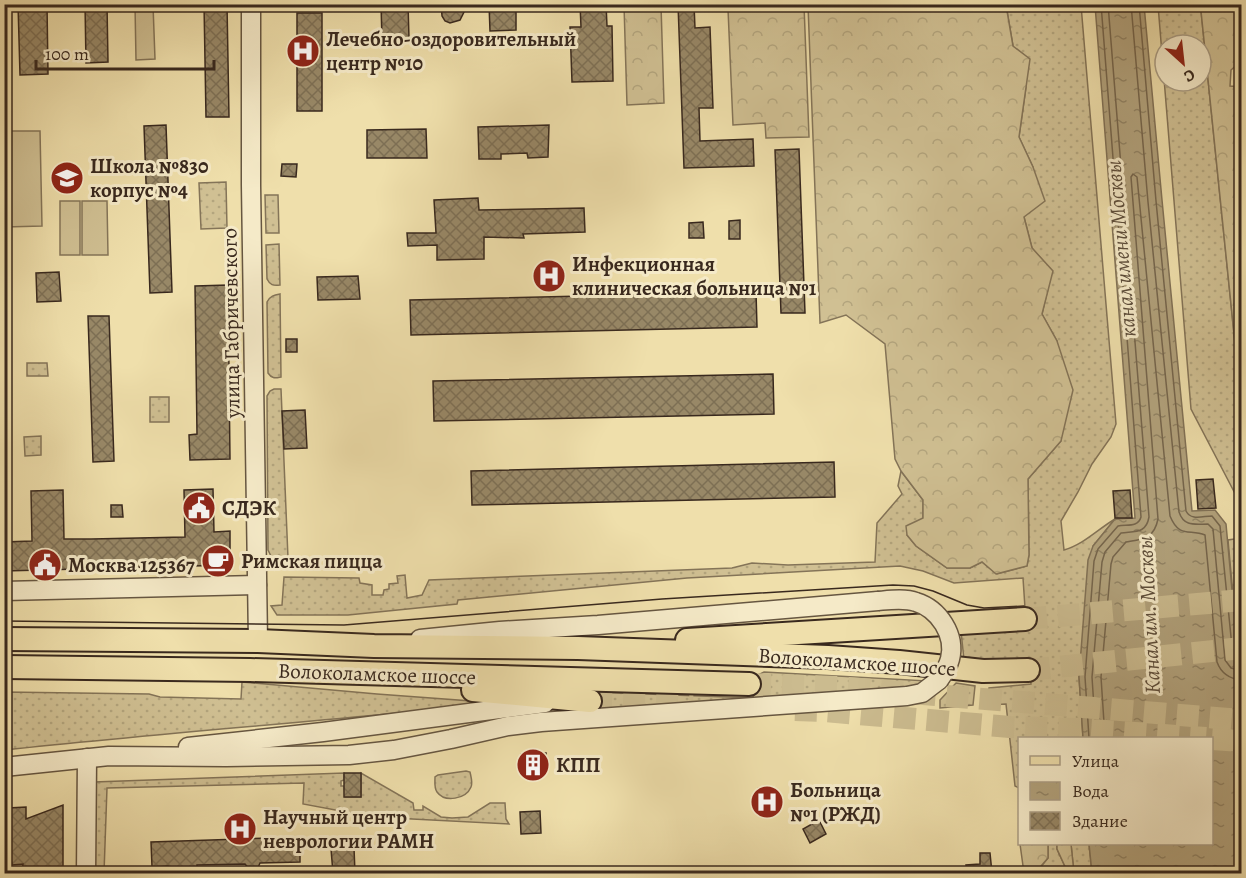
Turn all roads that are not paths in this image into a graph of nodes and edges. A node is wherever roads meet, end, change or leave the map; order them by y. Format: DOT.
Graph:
graph roads {
  1 [pos="251,4"];
  2 [pos="256,585"];
  3 [pos="4,591"];
  4 [pos="1025,619"];
  5 [pos="4,639"];
  6 [pos="258,641"];
  7 [pos="374,646"];
  8 [pos="578,648"];
  9 [pos="4,667"];
  10 [pos="250,670"];
  11 [pos="1028,670"];
  12 [pos="749,684"];
  13 [pos="590,701"];
  14 [pos="109,756"];
  15 [pos="87,758"];
  16 [pos="4,766"];
  17 [pos="86,873"];
  1 -- 2 [label="street, улица Габричевского"];
  2 -- 3 [label="street"];
  2 -- 6 [label="street, улица Габричевского"];
  4 -- 8 [label="main road, Волоколамское шоссе"];
  5 -- 6 [label="main road, Волоколамское шоссе"];
  6 -- 7 [label="main road, Волоколамское шоссе"];
  7 -- 8 [label="main road, Волоколамское шоссе"];
  7 -- 14 [label="street, bridge"];
  8 -- 11 [label="main road, Волоколамское шоссе"];
  9 -- 10 [label="main road, Волоколамское шоссе"];
  10 -- 12 [label="main road, Волоколамское шоссе"];
  10 -- 13 [label="main road"];
  13 -- 14 [label="street"];
  14 -- 15 [label="street"];
  15 -- 16 [label="street"];
  15 -- 17 [label="street"];
}
